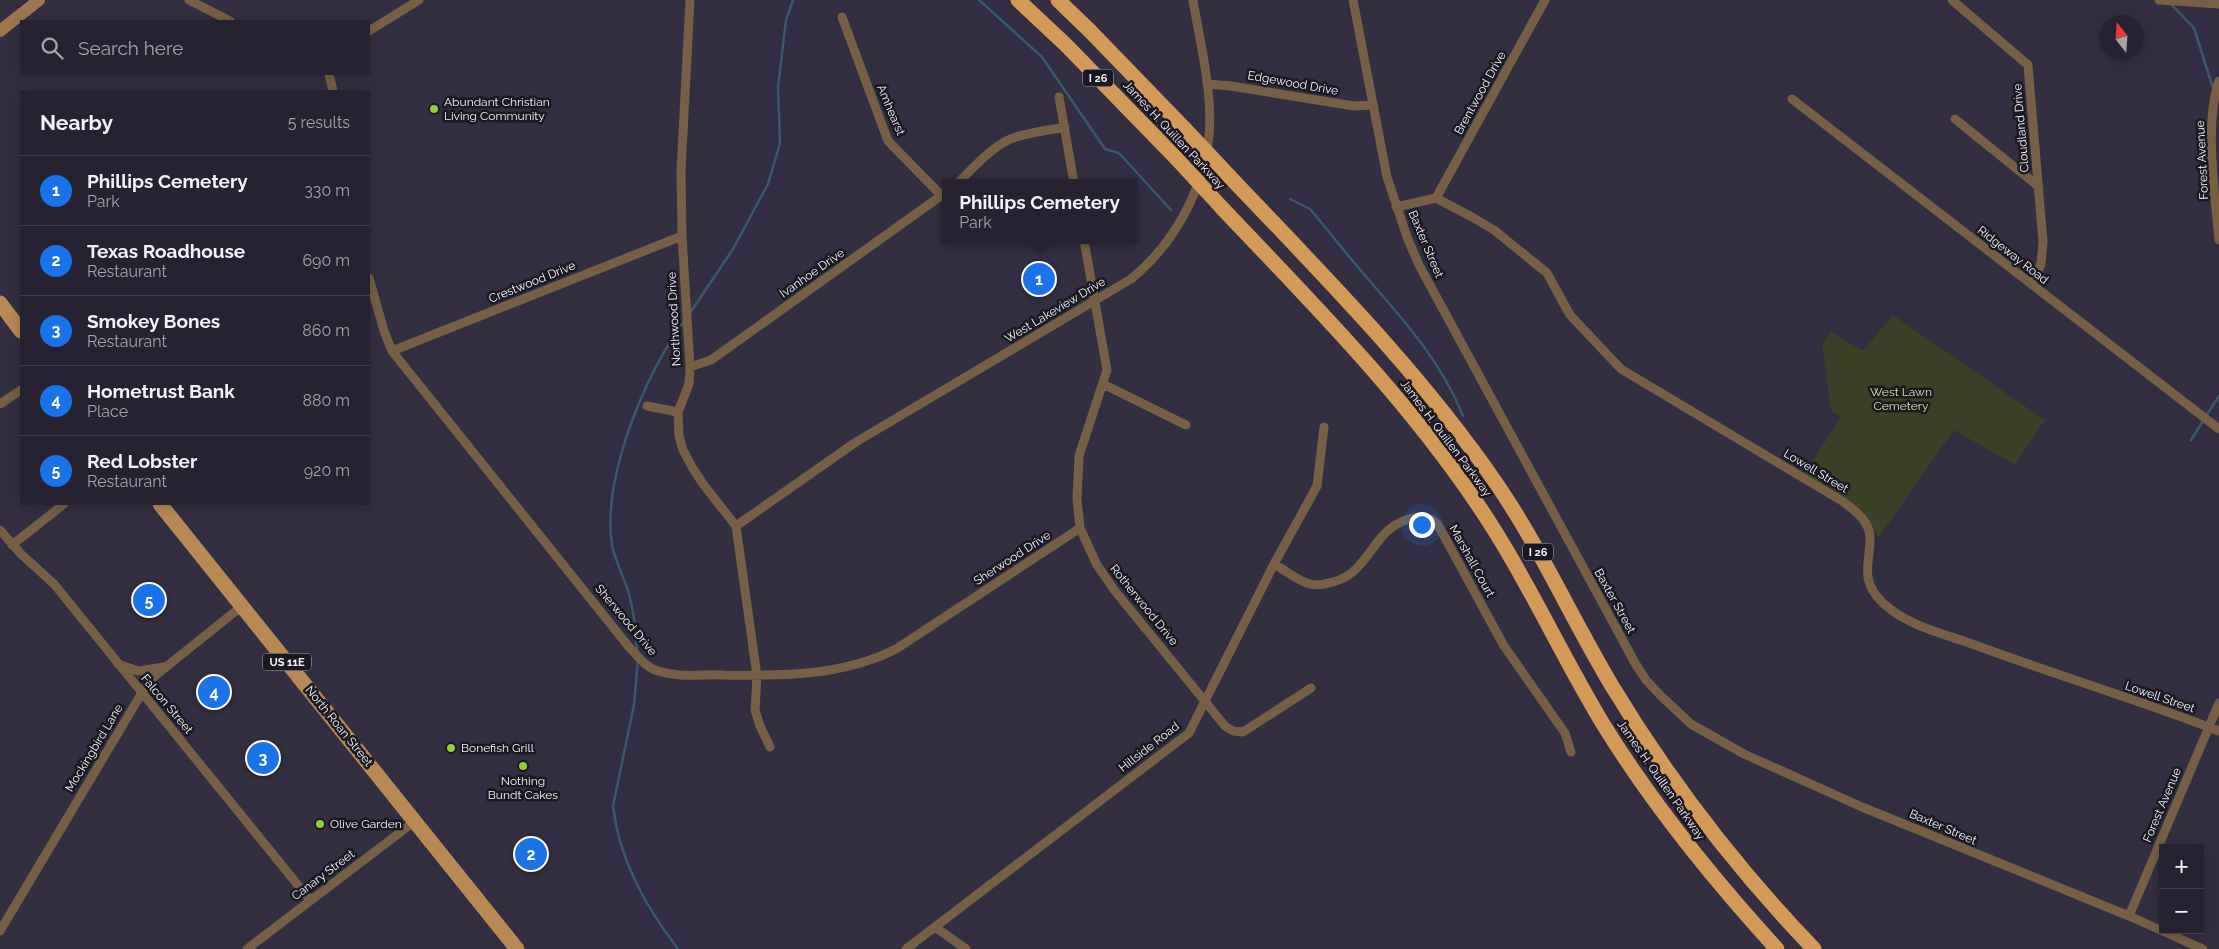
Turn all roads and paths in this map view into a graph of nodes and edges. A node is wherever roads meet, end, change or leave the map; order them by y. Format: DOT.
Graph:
graph roads {
  1 [pos="39,0"];
  2 [pos="189,0"];
  3 [pos="419,0"];
  4 [pos="690,0"];
  5 [pos="1018,0"];
  6 [pos="1058,0"];
  7 [pos="1193,0"];
  8 [pos="1353,0"];
  9 [pos="1545,0"];
  10 [pos="1952,0"];
  11 [pos="2159,0"];
  12 [pos="2219,4"];
  13 [pos="842,17"];
  14 [pos="228,20"];
  15 [pos="370,30"];
  16 [pos="0,31"];
  17 [pos="329,75"];
  18 [pos="2219,80"];
  19 [pos="1207,84"];
  20 [pos="333,90"];
  21 [pos="1059,97"];
  22 [pos="1792,99"];
  23 [pos="1374,105"];
  24 [pos="1954,119"];
  25 [pos="1065,127"];
  26 [pos="962,179"];
  27 [pos="1073,179"];
  28 [pos="2038,186"];
  29 [pos="942,193"];
  30 [pos="942,196"];
  31 [pos="1436,198"];
  32 [pos="1396,207"];
  33 [pos="682,236"];
  34 [pos="2219,240"];
  35 [pos="1085,244"];
  36 [pos="370,282"];
  37 [pos="2032,285"];
  38 [pos="1094,302"];
  39 [pos="0,303"];
  40 [pos="20,329"];
  41 [pos="392,351"];
  42 [pos="690,367"];
  43 [pos="1103,384"];
  44 [pos="20,391"];
  45 [pos="0,404"];
  46 [pos="647,406"];
  47 [pos="678,412"];
  48 [pos="1186,425"];
  49 [pos="1324,427"];
  50 [pos="2219,429"];
  51 [pos="63,505"];
  52 [pos="161,505"];
  53 [pos="736,526"];
  54 [pos="1080,528"];
  55 [pos="0,530"];
  56 [pos="12,545"];
  57 [pos="1274,564"];
  58 [pos="242,606"];
  59 [pos="117,664"];
  60 [pos="166,667"];
  61 [pos="756,676"];
  62 [pos="1311,688"];
  63 [pos="143,691"];
  64 [pos="1205,699"];
  65 [pos="2219,703"];
  66 [pos="2208,727"];
  67 [pos="2219,731"];
  68 [pos="770,747"];
  69 [pos="1571,752"];
  70 [pos="415,821"];
  71 [pos="310,900"];
  72 [pos="2129,916"];
  73 [pos="935,927"];
  74 [pos="0,930"];
  75 [pos="247,949"];
  76 [pos="517,949"];
  77 [pos="906,949"];
  78 [pos="966,949"];
  79 [pos="1777,949"];
  80 [pos="1814,949"];
  81 [pos="2203,949"];
  1 -- 16 [label="street"];
  2 -- 14 [label="street"];
  3 -- 15 [label="street"];
  4 -- 33 [label="street, Northwood Drive"];
  5 -- 79 [label="highway, James H. Quillen Parkway / I 26, bridge"];
  6 -- 80 [label="highway, James H. Quillen Parkway / I 26, bridge"];
  7 -- 19 [label="street, West Lakeview Drive"];
  8 -- 23 [label="street, Baxter Street"];
  9 -- 31 [label="street, Brentwood Drive"];
  10 -- 28 [label="street, Cloudland Drive"];
  11 -- 12 [label="street"];
  13 -- 29 [label="street, Amhearst"];
  17 -- 20 [label="street"];
  18 -- 34 [label="street, Forest Avenue"];
  19 -- 23 [label="street, Edgewood Drive"];
  19 -- 38 [label="street, West Lakeview Drive"];
  21 -- 25 [label="street"];
  22 -- 37 [label="street, Ridgeway Road"];
  23 -- 32 [label="street, Baxter Street"];
  24 -- 28 [label="street"];
  25 -- 26 [label="street"];
  25 -- 27 [label="street"];
  28 -- 37 [label="street, Cloudland Drive"];
  30 -- 42 [label="street, Ivanhoe Drive"];
  31 -- 32 [label="street"];
  31 -- 66 [label="street, Lowell Street"];
  32 -- 72 [label="street, Baxter Street"];
  33 -- 41 [label="street, Crestwood Drive"];
  33 -- 42 [label="street, Northwood Drive"];
  35 -- 38 [label="street, Rotherwood Drive"];
  36 -- 41 [label="street, Sherwood Drive"];
  37 -- 50 [label="street, Ridgeway Road"];
  38 -- 43 [label="street, Rotherwood Drive"];
  38 -- 53 [label="street, West Lakeview Drive"];
  39 -- 40 [label="main road"];
  41 -- 61 [label="street, Sherwood Drive"];
  42 -- 47 [label="street, Northwood Drive"];
  43 -- 48 [label="street"];
  43 -- 54 [label="street, Rotherwood Drive"];
  44 -- 45 [label="street"];
  46 -- 47 [label="street"];
  47 -- 53 [label="street, Northwood Drive"];
  49 -- 57 [label="street, Hillside Road"];
  51 -- 56 [label="street"];
  52 -- 58 [label="main road, North Roan Street / US 11E"];
  53 -- 61 [label="street"];
  54 -- 61 [label="street, Sherwood Drive"];
  54 -- 64 [label="street, Rotherwood Drive"];
  55 -- 56 [label="street, Falcon Street"];
  56 -- 59 [label="street, Falcon Street"];
  57 -- 64 [label="street, Hillside Road"];
  57 -- 69 [label="street, Marshall Court"];
  58 -- 60 [label="street, Mockingbird Lane"];
  58 -- 70 [label="main road, North Roan Street / US 11E"];
  59 -- 60 [label="street"];
  59 -- 63 [label="street, Falcon Street"];
  60 -- 63 [label="street, Mockingbird Lane"];
  61 -- 68 [label="street"];
  62 -- 64 [label="street, Rotherwood Drive"];
  63 -- 71 [label="street, Falcon Street"];
  63 -- 74 [label="street, Mockingbird Lane"];
  64 -- 73 [label="street, Hillside Road"];
  65 -- 66 [label="street, Forest Avenue"];
  66 -- 67 [label="street, Lowell Street"];
  66 -- 72 [label="street, Forest Avenue"];
  70 -- 71 [label="street, Canary Street"];
  70 -- 76 [label="main road, North Roan Street / US 11E"];
  71 -- 75 [label="street, Canary Street"];
  72 -- 81 [label="street, Baxter Street"];
  73 -- 77 [label="street, Hillside Road"];
  73 -- 78 [label="street"];
}
